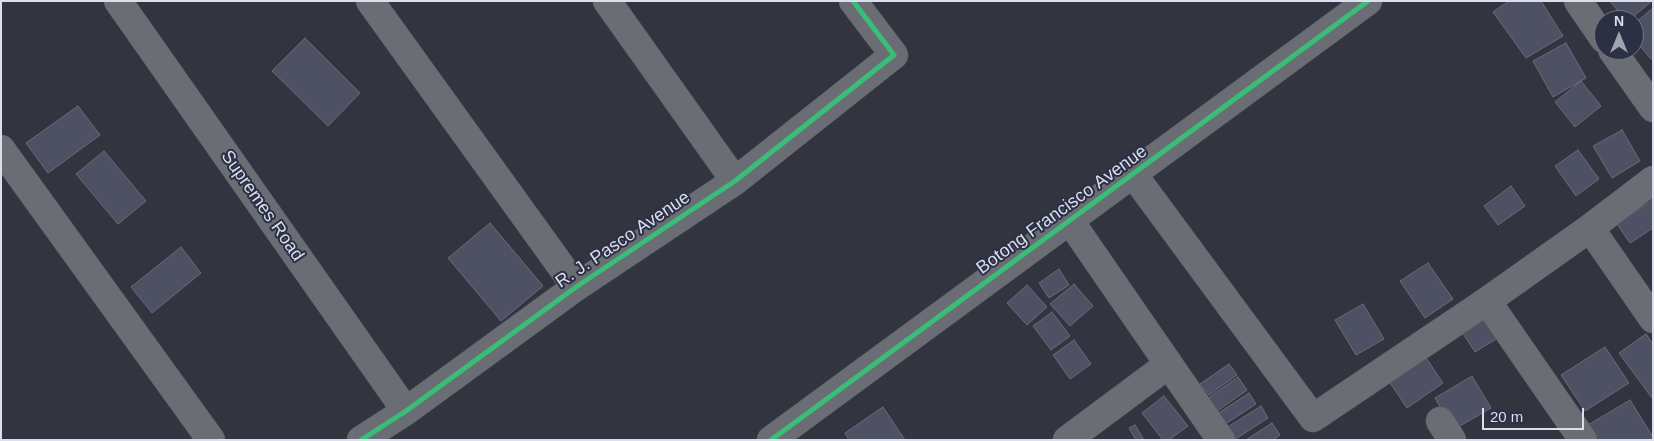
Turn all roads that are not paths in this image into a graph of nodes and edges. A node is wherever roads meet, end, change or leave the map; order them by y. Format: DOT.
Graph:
graph roads {
  1 [pos="118,1"];
  2 [pos="370,1"];
  3 [pos="607,1"];
  4 [pos="853,1"];
  5 [pos="1368,1"];
  6 [pos="1578,1"];
  7 [pos="1594,24"];
  8 [pos="1619,60"];
  9 [pos="1653,108"];
  10 [pos="2,150"];
  11 [pos="1133,174"];
  12 [pos="1653,180"];
  13 [pos="736,181"];
  14 [pos="1070,221"];
  15 [pos="1590,228"];
  16 [pos="576,286"];
  17 [pos="1487,301"];
  18 [pos="1653,318"];
  19 [pos="1169,364"];
  20 [pos="406,411"];
  21 [pos="211,440"];
  22 [pos="361,440"];
  23 [pos="771,440"];
  24 [pos="1067,440"];
  25 [pos="1221,440"];
  26 [pos="1582,440"];
  1 -- 20 [label="street, Supremes Road"];
  2 -- 16 [label="street"];
  3 -- 13 [label="street"];
  4 -- 13 [label="street, R. J. Pasco Avenue"];
  5 -- 11 [label="street, Botong Francisco Avenue"];
  6 -- 7 [label="street"];
  8 -- 9 [label="street"];
  10 -- 21 [label="street"];
  11 -- 14 [label="street, Botong Francisco Avenue"];
  11 -- 17 [label="street"];
  12 -- 15 [label="street"];
  13 -- 16 [label="street, R. J. Pasco Avenue"];
  14 -- 19 [label="street"];
  14 -- 23 [label="street, Botong Francisco Avenue"];
  15 -- 17 [label="street"];
  15 -- 18 [label="street"];
  16 -- 20 [label="street, R. J. Pasco Avenue"];
  17 -- 26 [label="street"];
  19 -- 24 [label="street"];
  19 -- 25 [label="street"];
  20 -- 22 [label="street, R. J. Pasco Avenue"];
}
